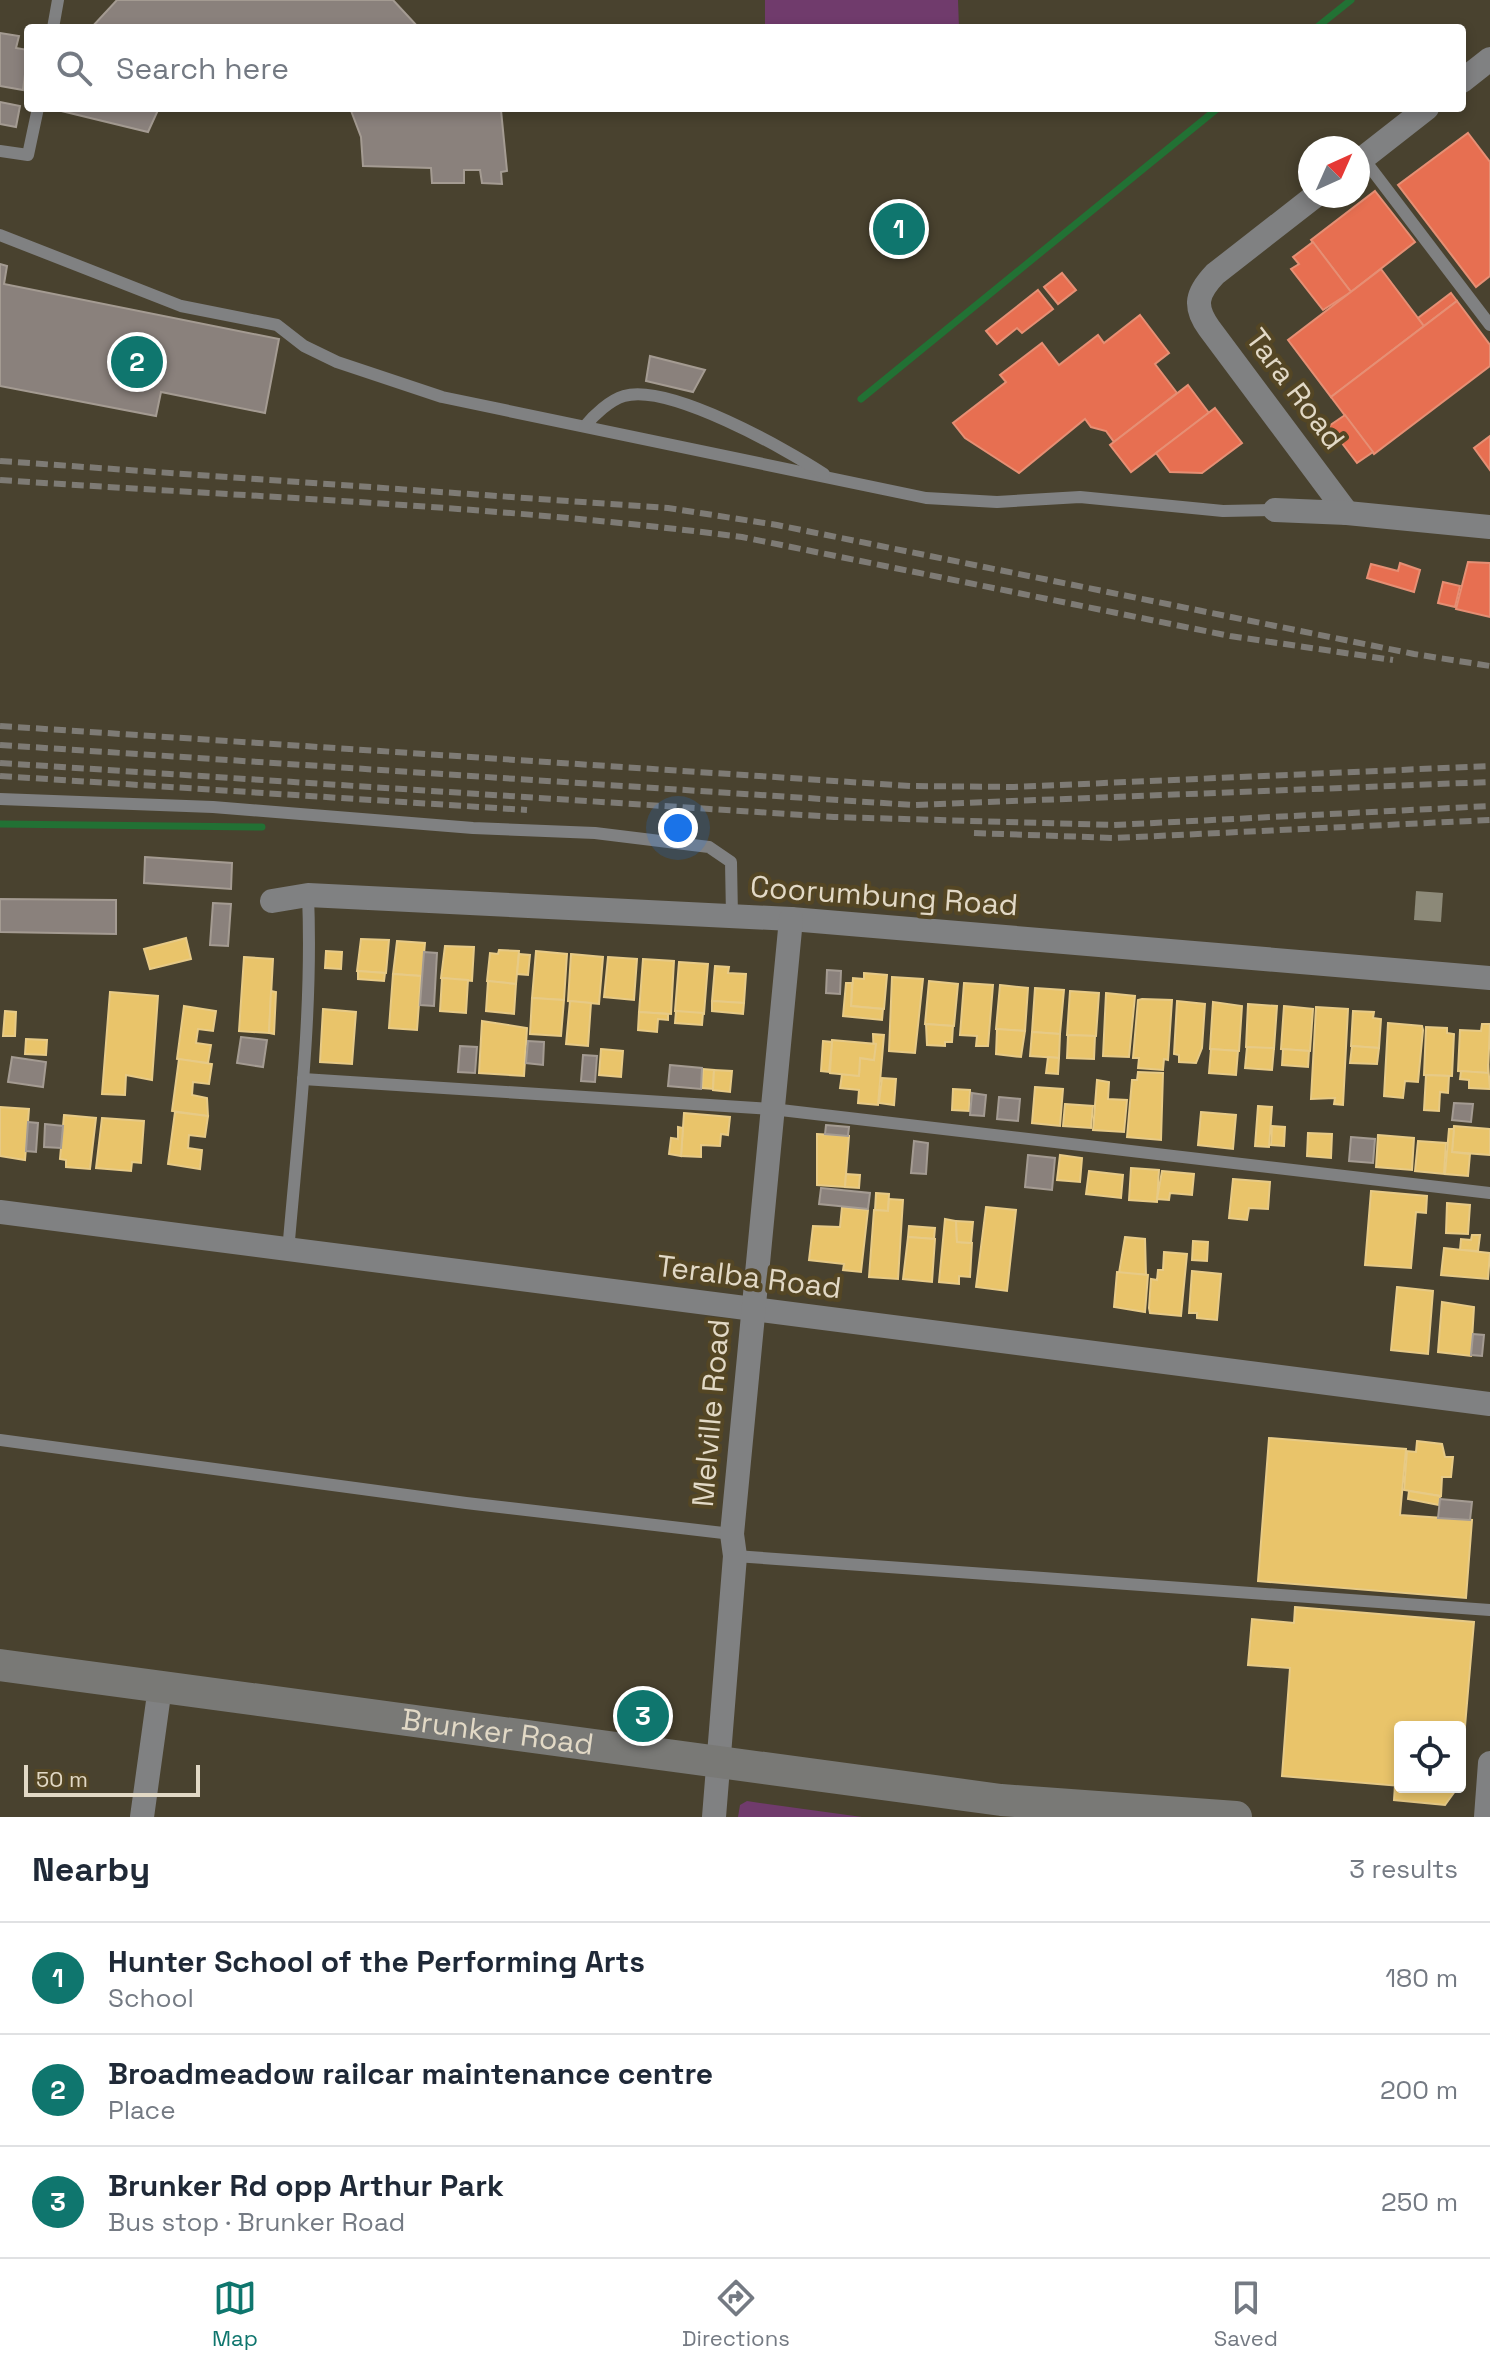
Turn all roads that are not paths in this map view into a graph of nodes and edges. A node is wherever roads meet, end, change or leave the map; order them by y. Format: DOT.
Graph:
graph roads {
  1 [pos="58,0"];
  2 [pos="54,24"];
  3 [pos="1490,59"];
  4 [pos="1466,78"];
  5 [pos="37,112"];
  6 [pos="1422,112"];
  7 [pos="0,151"];
  8 [pos="1370,153"];
  9 [pos="1370,172"];
  10 [pos="1300,208"];
  11 [pos="0,235"];
  12 [pos="1490,325"];
  13 [pos="585,426"];
  14 [pos="830,478"];
  15 [pos="1275,510"];
  16 [pos="1347,513"];
  17 [pos="1490,527"];
  18 [pos="0,799"];
  19 [pos="308,895"];
  20 [pos="272,901"];
  21 [pos="732,916"];
  22 [pos="791,919"];
  23 [pos="1490,978"];
  24 [pos="303,1079"];
  25 [pos="772,1109"];
  26 [pos="1490,1193"];
  27 [pos="0,1212"];
  28 [pos="288,1252"];
  29 [pos="753,1309"];
  30 [pos="1490,1404"];
  31 [pos="0,1440"];
  32 [pos="733,1545"];
  33 [pos="1490,1610"];
  34 [pos="0,1665"];
  35 [pos="160,1687"];
  36 [pos="718,1762"];
  37 [pos="1490,1763"];
  38 [pos="142,1817"];
  39 [pos="714,1817"];
  40 [pos="1236,1817"];
  41 [pos="1486,1817"];
  1 -- 2 [label="lane"];
  3 -- 4 [label="street"];
  5 -- 7 [label="lane"];
  6 -- 8 [label="street"];
  9 -- 12 [label="lane"];
  10 -- 16 [label="street, Tara Road"];
  11 -- 13 [label="lane"];
  13 -- 14 [label="lane"];
  13 -- 14 [label="lane"];
  14 -- 15 [label="lane"];
  15 -- 16 [label="street"];
  16 -- 17 [label="street"];
  18 -- 21 [label="lane"];
  19 -- 20 [label="street, Coorumbung Road"];
  19 -- 21 [label="street, Coorumbung Road"];
  19 -- 24 [label="lane"];
  21 -- 22 [label="street, Coorumbung Road"];
  22 -- 23 [label="street, Coorumbung Road"];
  22 -- 25 [label="street, Melville Road"];
  24 -- 25 [label="lane"];
  24 -- 28 [label="lane"];
  25 -- 26 [label="lane"];
  25 -- 29 [label="street, Melville Road"];
  27 -- 28 [label="street, Teralba Road"];
  28 -- 29 [label="street, Teralba Road"];
  29 -- 30 [label="street, Teralba Road"];
  29 -- 32 [label="street, Melville Road"];
  31 -- 32 [label="lane"];
  32 -- 33 [label="lane"];
  32 -- 36 [label="street, Melville Road"];
  34 -- 35 [label="main road, Brunker Road"];
  35 -- 36 [label="main road, Brunker Road"];
  35 -- 38 [label="street"];
  36 -- 39 [label="street, Melville Road"];
  36 -- 40 [label="main road, Brunker Road"];
  37 -- 41 [label="street"];
}
